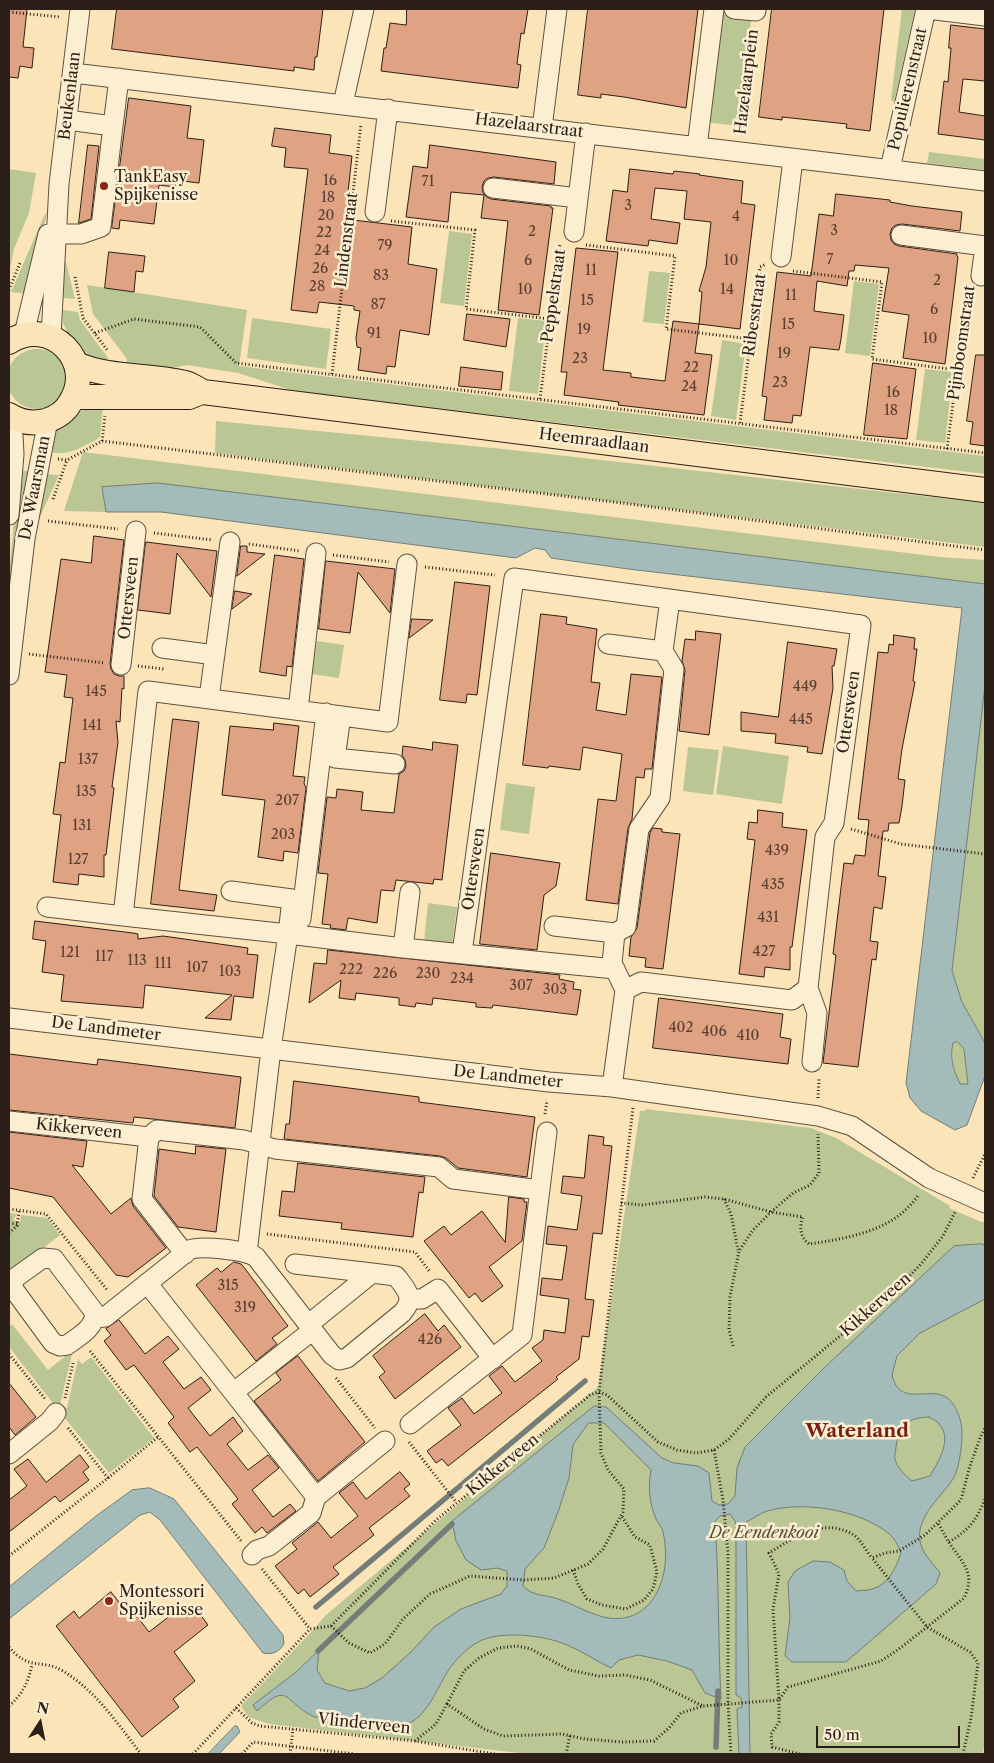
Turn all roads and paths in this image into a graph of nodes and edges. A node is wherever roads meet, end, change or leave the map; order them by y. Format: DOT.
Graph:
graph roads {
  1 [pos="364,9"];
  2 [pos="557,9"];
  3 [pos="714,9"];
  4 [pos="734,9"];
  5 [pos="927,9"];
  6 [pos="756,11"];
  7 [pos="9,12"];
  8 [pos="80,14"];
  9 [pos="985,16"];
  10 [pos="73,73"];
  11 [pos="119,78"];
  12 [pos="342,104"];
  13 [pos="363,106"];
  14 [pos="388,109"];
  15 [pos="68,120"];
  16 [pos="113,126"];
  17 [pos="542,128"];
  18 [pos="586,133"];
  19 [pos="697,147"];
  20 [pos="739,152"];
  21 [pos="793,158"];
  22 [pos="890,169"];
  23 [pos="985,181"];
  24 [pos="59,184"];
  25 [pos="493,188"];
  26 [pos="578,198"];
  27 [pos="350,217"];
  28 [pos="374,217"];
  29 [pos="57,234"];
  30 [pos="901,235"];
  31 [pos="577,238"];
  32 [pos="985,246"];
  33 [pos="779,265"];
  34 [pos="760,267"];
  35 [pos="73,269"];
  36 [pos="981,276"];
  37 [pos="550,319"];
  38 [pos="95,333"];
  39 [pos="51,337"];
  40 [pos="17,338"];
  41 [pos="751,339"];
  42 [pos="76,364"];
  43 [pos="957,370"];
  44 [pos="110,373"];
  45 [pos="332,374"];
  46 [pos="203,392"];
  47 [pos="74,397"];
  48 [pos="107,398"];
  49 [pos="540,399"];
  50 [pos="10,416"];
  51 [pos="48,420"];
  52 [pos="740,423"];
  53 [pos="947,448"];
  54 [pos="985,453"];
  55 [pos="985,490"];
  56 [pos="9,515"];
  57 [pos="44,521"];
  58 [pos="136,531"];
  59 [pos="230,542"];
  60 [pos="985,550"];
  61 [pos="316,553"];
  62 [pos="407,564"];
  63 [pos="514,578"];
  64 [pos="670,599"];
  65 [pos="608,644"];
  66 [pos="162,648"];
  67 [pos="663,651"];
  68 [pos="215,655"];
  69 [pos="121,664"];
  70 [pos="9,675"];
  71 [pos="209,698"];
  72 [pos="298,710"];
  73 [pos="333,715"];
  74 [pos="395,764"];
  75 [pos="834,823"];
  76 [pos="985,854"];
  77 [pos="231,891"];
  78 [pos="410,892"];
  79 [pos="47,908"];
  80 [pos="123,916"];
  81 [pos="554,926"];
  82 [pos="615,933"];
  83 [pos="294,935"];
  84 [pos="403,948"];
  85 [pos="462,952"];
  86 [pos="615,969"];
  87 [pos="808,988"];
  88 [pos="625,990"];
  89 [pos="9,1018"];
  90 [pos="271,1049"];
  91 [pos="812,1062"];
  92 [pos="549,1082"];
  93 [pos="612,1087"];
  94 [pos="635,1090"];
  95 [pos="818,1116"];
  96 [pos="9,1122"];
  97 [pos="547,1132"];
  98 [pos="149,1137"];
  99 [pos="260,1145"];
  100 [pos="985,1154"];
  101 [pos="929,1178"];
  102 [pos="540,1190"];
  103 [pos="964,1195"];
  104 [pos="724,1199"];
  105 [pos="621,1203"];
  106 [pos="985,1204"];
  107 [pos="19,1211"];
  108 [pos="771,1212"];
  109 [pos="9,1223"];
  110 [pos="18,1224"];
  111 [pos="249,1232"];
  112 [pos="9,1233"];
  113 [pos="739,1251"];
  114 [pos="247,1253"];
  115 [pos="185,1254"];
  116 [pos="295,1264"];
  117 [pos="372,1273"];
  118 [pos="147,1283"];
  119 [pos="438,1289"];
  120 [pos="409,1299"];
  121 [pos="95,1318"];
  122 [pos="311,1327"];
  123 [pos="79,1336"];
  124 [pos="733,1346"];
  125 [pos="9,1354"];
  126 [pos="493,1359"];
  127 [pos="339,1360"];
  128 [pos="234,1392"];
  129 [pos="598,1392"];
  130 [pos="56,1413"];
  131 [pos="985,1428"];
  132 [pos="399,1433"];
  133 [pos="158,1437"];
  134 [pos="714,1450"];
  135 [pos="9,1454"];
  136 [pos="108,1478"];
  137 [pos="316,1497"];
  138 [pos="985,1499"];
  139 [pos="456,1502"];
  140 [pos="984,1506"];
  141 [pos="621,1515"];
  142 [pos="938,1523"];
  143 [pos="949,1542"];
  144 [pos="252,1555"];
  145 [pos="9,1556"];
  146 [pos="872,1558"];
  147 [pos="573,1570"];
  148 [pos="331,1626"];
  149 [pos="927,1627"];
  150 [pos="310,1629"];
  151 [pos="9,1646"];
  152 [pos="32,1664"];
  153 [pos="779,1700"];
  154 [pos="447,1704"];
  155 [pos="728,1704"];
  156 [pos="9,1706"];
  157 [pos="703,1706"];
  158 [pos="236,1708"];
  159 [pos="293,1730"];
  160 [pos="570,1735"];
  161 [pos="415,1741"];
  162 [pos="291,1747"];
  163 [pos="474,1753"];
  164 [pos="141,1754"];
  165 [pos="193,1754"];
  166 [pos="242,1754"];
  167 [pos="290,1754"];
  168 [pos="355,1754"];
  169 [pos="495,1754"];
  170 [pos="566,1754"];
  171 [pos="731,1754"];
  172 [pos="800,1754"];
  173 [pos="963,1754"];
  1 -- 12 [label="street"];
  2 -- 17 [label="street"];
  3 -- 19 [label="street"];
  4 -- 6 [label="street, Hazelaarplein"];
  5 -- 9 [label="street"];
  5 -- 22 [label="street, Populierenstraat"];
  6 -- 20 [label="path, Hazelaarplein"];
  7 -- 8 [label="path"];
  8 -- 10 [label="street, Beukenlaan"];
  10 -- 11 [label="street, Hazelaarstraat"];
  10 -- 15 [label="street, Beukenlaan"];
  11 -- 12 [label="street, Hazelaarstraat"];
  11 -- 16 [label="street"];
  12 -- 13 [label="street, Hazelaarstraat"];
  13 -- 14 [label="street, Hazelaarstraat"];
  13 -- 27 [label="path, Lindenstraat"];
  14 -- 17 [label="street, Hazelaarstraat"];
  14 -- 28 [label="street, Lindenstraat"];
  15 -- 16 [label="street"];
  15 -- 24 [label="street, Beukenlaan"];
  16 -- 29 [label="street"];
  17 -- 18 [label="street, Hazelaarstraat"];
  18 -- 19 [label="street, Hazelaarstraat"];
  18 -- 26 [label="street, Peppelstraat"];
  19 -- 20 [label="street, Hazelaarstraat"];
  20 -- 21 [label="street, Hazelaarstraat"];
  21 -- 22 [label="street, Hazelaarstraat"];
  21 -- 33 [label="street, Ribesstraat"];
  22 -- 23 [label="street, Hazelaarstraat"];
  24 -- 29 [label="street, Beukenlaan"];
  24 -- 40 [label="street, Beukenlaan"];
  25 -- 26 [label="street"];
  26 -- 31 [label="street, Peppelstraat"];
  27 -- 28 [label="path"];
  27 -- 45 [label="path, Lindenstraat"];
  28 -- 37 [label="path"];
  29 -- 39 [label="street, Beukenlaan"];
  30 -- 32 [label="street, Pijnboomstraat"];
  31 -- 37 [label="path, Peppelstraat"];
  31 -- 41 [label="path"];
  32 -- 36 [label="street, Pijnboomstraat"];
  33 -- 34 [label="path, Ribesstraat"];
  33 -- 34 [label="path"];
  33 -- 43 [label="path"];
  34 -- 41 [label="path, Ribesstraat"];
  35 -- 38 [label="path"];
  36 -- 43 [label="path, Pijnboomstraat"];
  37 -- 49 [label="path, Peppelstraat"];
  38 -- 44 [label="path"];
  38 -- 45 [label="path"];
  39 -- 40 [label="main road"];
  39 -- 42 [label="main road"];
  41 -- 52 [label="path, Ribesstraat"];
  42 -- 44 [label="main road, Heemraadlaan"];
  42 -- 47 [label="main road"];
  43 -- 53 [label="path, Pijnboomstraat"];
  44 -- 46 [label="main road, Heemraadlaan"];
  45 -- 49 [label="path"];
  46 -- 48 [label="main road, Heemraadlaan"];
  46 -- 55 [label="main road, Heemraadlaan"];
  47 -- 48 [label="main road, Heemraadlaan"];
  47 -- 51 [label="main road"];
  48 -- 60 [label="path"];
  49 -- 52 [label="path"];
  50 -- 51 [label="main road"];
  50 -- 56 [label="street, De Waarsman"];
  51 -- 70 [label="street, De Waarsman"];
  52 -- 53 [label="path"];
  53 -- 54 [label="path"];
  57 -- 58 [label="path"];
  58 -- 59 [label="path"];
  58 -- 69 [label="street, Ottersveen"];
  59 -- 61 [label="path"];
  59 -- 68 [label="street"];
  61 -- 62 [label="path"];
  61 -- 72 [label="street"];
  62 -- 63 [label="path"];
  62 -- 73 [label="street"];
  63 -- 64 [label="street, Ottersveen"];
  63 -- 85 [label="street, Ottersveen"];
  64 -- 67 [label="street"];
  64 -- 75 [label="street, Ottersveen"];
  65 -- 67 [label="street"];
  66 -- 68 [label="street"];
  67 -- 82 [label="street"];
  68 -- 71 [label="street"];
  71 -- 72 [label="street"];
  71 -- 80 [label="street"];
  72 -- 73 [label="street"];
  73 -- 74 [label="street"];
  73 -- 83 [label="street"];
  75 -- 76 [label="path"];
  75 -- 87 [label="street, Ottersveen"];
  77 -- 83 [label="street"];
  78 -- 84 [label="street"];
  79 -- 80 [label="street"];
  80 -- 83 [label="street"];
  81 -- 82 [label="street"];
  82 -- 86 [label="street"];
  83 -- 84 [label="street"];
  83 -- 90 [label="street"];
  84 -- 85 [label="street"];
  85 -- 86 [label="street"];
  86 -- 88 [label="street"];
  87 -- 88 [label="street"];
  87 -- 91 [label="street, Ottersveen"];
  88 -- 93 [label="street"];
  89 -- 90 [label="street, De Landmeter"];
  90 -- 92 [label="street, De Landmeter"];
  90 -- 99 [label="street"];
  91 -- 95 [label="path"];
  92 -- 93 [label="street, De Landmeter"];
  92 -- 97 [label="path"];
  93 -- 94 [label="street, De Landmeter"];
  94 -- 95 [label="street, De Landmeter"];
  94 -- 105 [label="path"];
  95 -- 101 [label="street, De Landmeter"];
  95 -- 108 [label="path"];
  96 -- 98 [label="street, Kikkerveen"];
  97 -- 102 [label="street"];
  98 -- 99 [label="street, Kikkerveen"];
  98 -- 115 [label="street"];
  99 -- 102 [label="street, Kikkerveen"];
  99 -- 111 [label="street"];
  100 -- 103 [label="path, Kikkerveen"];
  101 -- 103 [label="street, De Landmeter"];
  101 -- 108 [label="path"];
  102 -- 126 [label="street"];
  103 -- 106 [label="street, De Landmeter"];
  103 -- 134 [label="path, Kikkerveen"];
  104 -- 105 [label="path"];
  104 -- 108 [label="path"];
  104 -- 113 [label="path"];
  105 -- 129 [label="path"];
  107 -- 110 [label="path"];
  108 -- 113 [label="path"];
  109 -- 110 [label="path"];
  110 -- 112 [label="path"];
  111 -- 114 [label="street"];
  111 -- 119 [label="path"];
  113 -- 124 [label="path"];
  114 -- 115 [label="street"];
  114 -- 122 [label="street"];
  115 -- 118 [label="street"];
  116 -- 117 [label="street"];
  117 -- 120 [label="street"];
  117 -- 122 [label="street"];
  118 -- 121 [label="street"];
  118 -- 128 [label="street"];
  119 -- 120 [label="street"];
  119 -- 126 [label="street"];
  120 -- 127 [label="street"];
  121 -- 123 [label="street"];
  121 -- 123 [label="street"];
  122 -- 127 [label="street"];
  122 -- 128 [label="street"];
  123 -- 130 [label="path"];
  123 -- 133 [label="path"];
  125 -- 130 [label="path"];
  126 -- 132 [label="street"];
  127 -- 132 [label="path"];
  128 -- 137 [label="street"];
  129 -- 134 [label="path"];
  129 -- 139 [label="path, Kikkerveen"];
  129 -- 141 [label="path"];
  130 -- 135 [label="street"];
  130 -- 136 [label="path"];
  131 -- 142 [label="path"];
  132 -- 137 [label="street"];
  132 -- 139 [label="path"];
  133 -- 136 [label="path"];
  133 -- 144 [label="path"];
  134 -- 155 [label="path"];
  136 -- 145 [label="path"];
  137 -- 144 [label="street"];
  138 -- 140 [label="path"];
  139 -- 148 [label="path, Kikkerveen"];
  140 -- 143 [label="path"];
  141 -- 147 [label="path"];
  141 -- 147 [label="path"];
  142 -- 143 [label="path"];
  142 -- 146 [label="path"];
  143 -- 149 [label="path"];
  144 -- 150 [label="path"];
  146 -- 149 [label="path"];
  146 -- 153 [label="path"];
  147 -- 148 [label="path"];
  148 -- 150 [label="path"];
  149 -- 153 [label="path"];
  149 -- 173 [label="path"];
  150 -- 158 [label="path"];
  151 -- 152 [label="path"];
  152 -- 156 [label="path"];
  152 -- 164 [label="path"];
  153 -- 155 [label="path"];
  153 -- 172 [label="path"];
  154 -- 157 [label="path"];
  154 -- 160 [label="path"];
  154 -- 161 [label="path"];
  155 -- 157 [label="path"];
  155 -- 171 [label="path"];
  157 -- 160 [label="path"];
  158 -- 159 [label="path, Vlinderveen"];
  158 -- 165 [label="path"];
  159 -- 161 [label="path, Vlinderveen"];
  159 -- 162 [label="path"];
  160 -- 170 [label="path"];
  161 -- 163 [label="path, Vlinderveen"];
  162 -- 166 [label="path"];
  162 -- 167 [label="path"];
  162 -- 168 [label="path"];
  163 -- 169 [label="path, Vlinderveen"];
}
